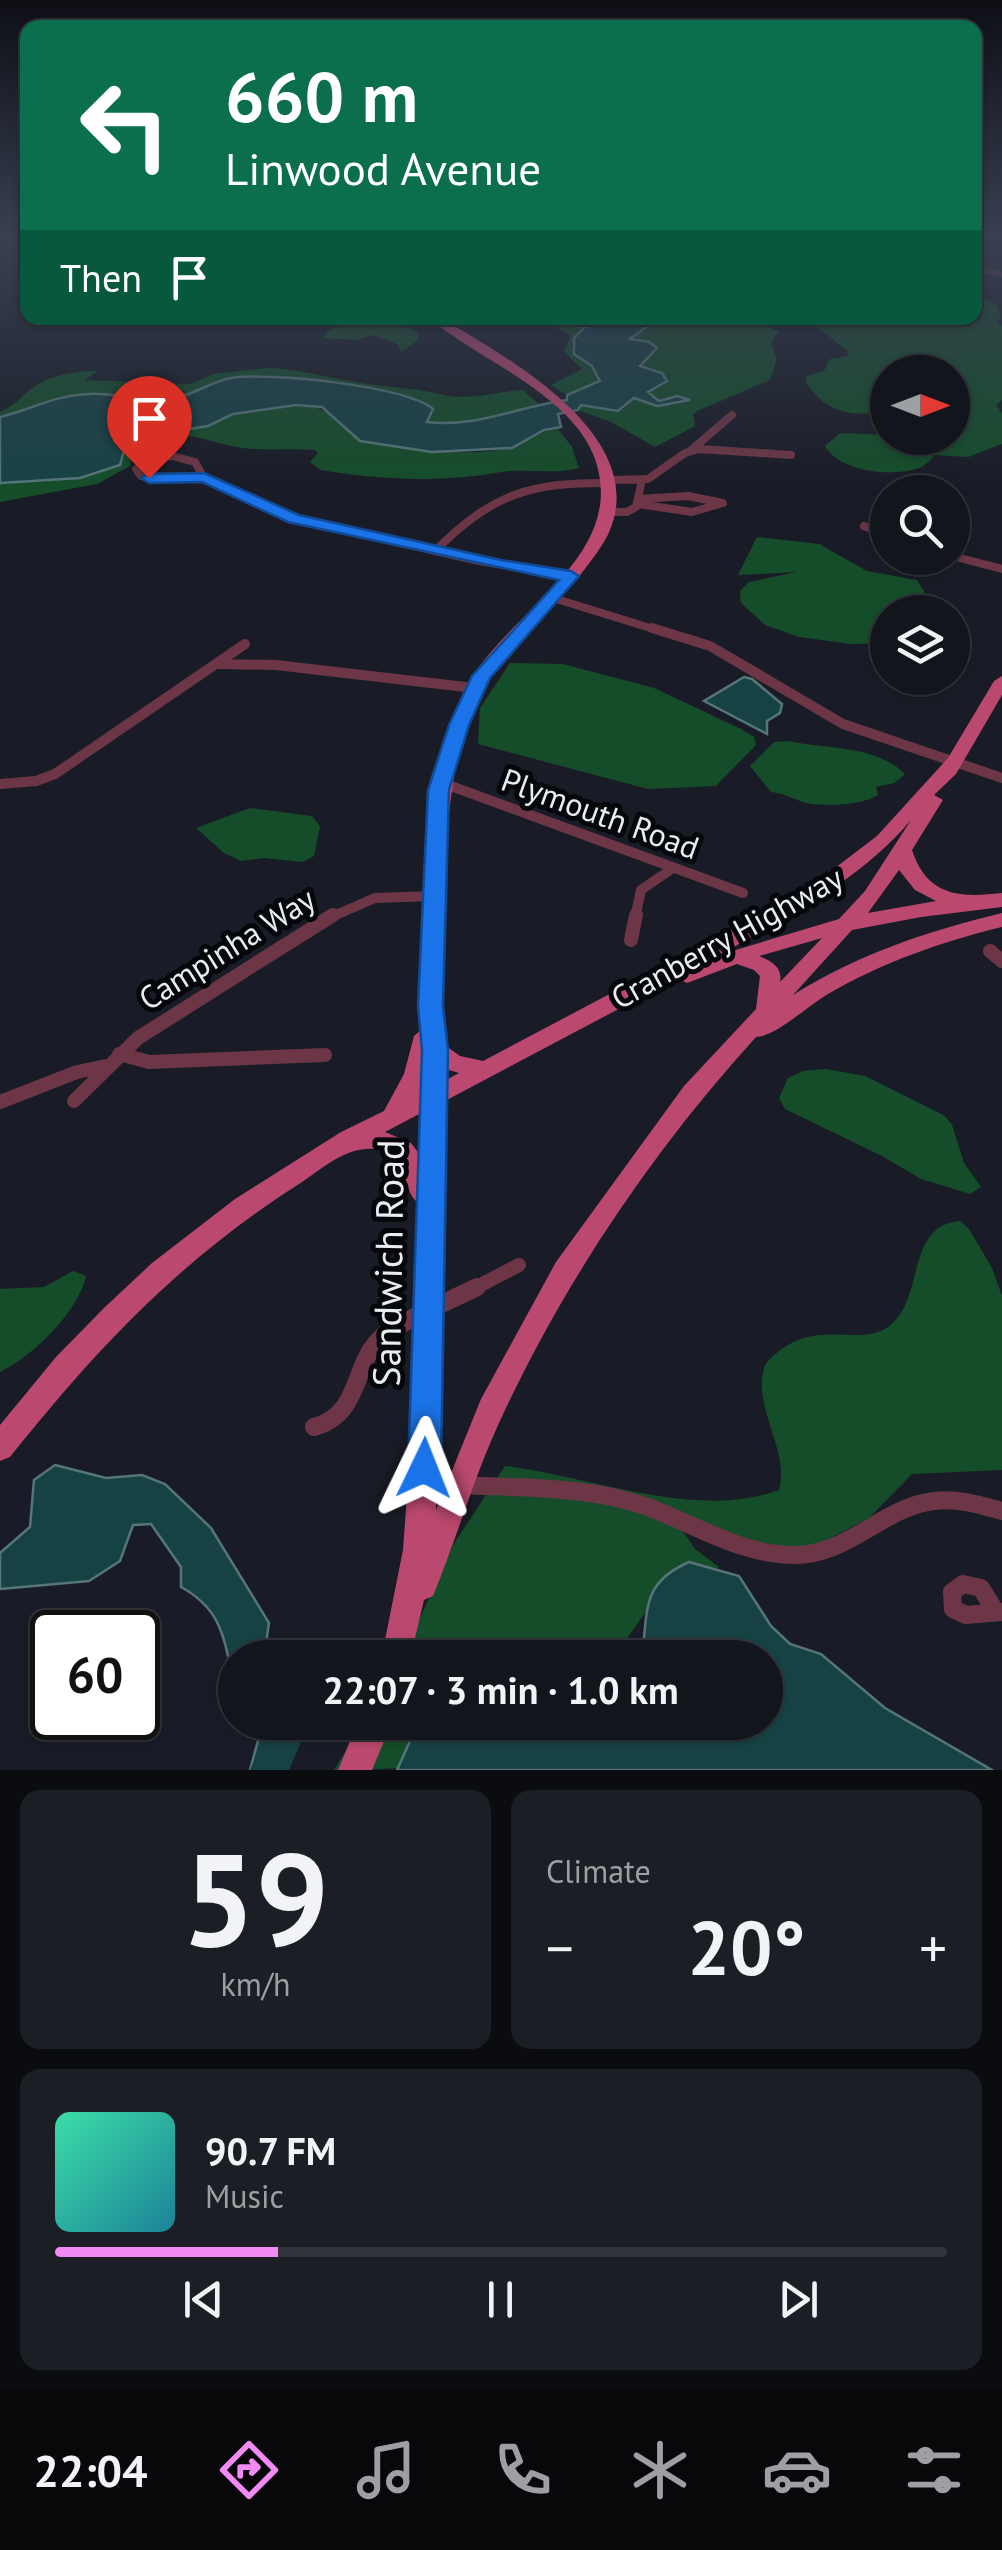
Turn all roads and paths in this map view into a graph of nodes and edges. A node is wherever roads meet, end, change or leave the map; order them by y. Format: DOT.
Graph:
graph roads {
  1 [pos="445,325"];
  2 [pos="732,416"];
  3 [pos="690,451"];
  4 [pos="791,455"];
  5 [pos="204,478"];
  6 [pos="642,480"];
  7 [pos="612,482"];
  8 [pos="638,502"];
  9 [pos="611,512"];
  10 [pos="864,526"];
  11 [pos="870,528"];
  12 [pos="435,551"];
  13 [pos="970,559"];
  14 [pos="1002,569"];
  15 [pos="571,576"];
  16 [pos="550,597"];
  17 [pos="245,644"];
  18 [pos="215,665"];
  19 [pos="1002,681"];
  20 [pos="474,688"];
  21 [pos="952,762"];
  22 [pos="1002,778"];
  23 [pos="440,782"];
  24 [pos="0,784"];
  25 [pos="903,851"];
  26 [pos="673,868"];
  27 [pos="743,893"];
  28 [pos="434,896"];
  29 [pos="1002,900"];
  30 [pos="971,903"];
  31 [pos="1002,920"];
  32 [pos="850,923"];
  33 [pos="631,940"];
  34 [pos="990,951"];
  35 [pos="735,956"];
  36 [pos="1002,961"];
  37 [pos="431,1006"];
  38 [pos="763,1012"];
  39 [pos="579,1022"];
  40 [pos="435,1050"];
  41 [pos="119,1054"];
  42 [pos="324,1055"];
  43 [pos="720,1062"];
  44 [pos="106,1066"];
  45 [pos="488,1070"];
  46 [pos="433,1095"];
  47 [pos="74,1101"];
  48 [pos="0,1102"];
  49 [pos="393,1116"];
  50 [pos="350,1139"];
  51 [pos="430,1215"];
  52 [pos="518,1265"];
  53 [pos="427,1314"];
  54 [pos="314,1427"];
  55 [pos="0,1446"];
  56 [pos="460,1485"];
  57 [pos="1002,1511"];
  58 [pos="401,1640"];
  59 [pos="402,1640"];
  60 [pos="368,1740"];
  61 [pos="355,1770"];
  1 -- 7 [label="main road"];
  2 -- 3 [label="street"];
  3 -- 4 [label="street"];
  3 -- 6 [label="street"];
  5 -- 5 [label="street"];
  5 -- 12 [label="street"];
  6 -- 7 [label="street"];
  6 -- 8 [label="street"];
  7 -- 9 [label="main road, Sandwich Road"];
  7 -- 12 [label="street"];
  8 -- 8 [label="street"];
  8 -- 9 [label="street"];
  9 -- 15 [label="main road, Sandwich Road"];
  10 -- 11 [label="street"];
  12 -- 15 [label="street"];
  13 -- 14 [label="street"];
  15 -- 16 [label="main road, Sandwich Road"];
  16 -- 20 [label="main road, Sandwich Road"];
  16 -- 21 [label="street"];
  17 -- 18 [label="street"];
  18 -- 20 [label="street"];
  18 -- 24 [label="street"];
  19 -- 21 [label="main road, Cranberry Highway"];
  20 -- 23 [label="main road, Sandwich Road"];
  21 -- 22 [label="street"];
  21 -- 25 [label="main road, Cranberry Highway"];
  21 -- 39 [label="main road, Cranberry Highway"];
  23 -- 26 [label="street, Plymouth Road"];
  23 -- 28 [label="main road, Sandwich Road"];
  25 -- 30 [label="main road"];
  25 -- 32 [label="main road, Cranberry Highway"];
  26 -- 27 [label="street, Plymouth Road"];
  26 -- 33 [label="street"];
  28 -- 37 [label="main road, Sandwich Road"];
  28 -- 41 [label="street, Campinha Way"];
  29 -- 30 [label="main road"];
  30 -- 32 [label="main road"];
  31 -- 43 [label="main road"];
  32 -- 35 [label="main road, Cranberry Highway"];
  32 -- 38 [label="main road, Cranberry Highway"];
  34 -- 36 [label="street"];
  35 -- 38 [label="main road"];
  35 -- 39 [label="main road, Cranberry Highway"];
  37 -- 40 [label="main road, Sandwich Road"];
  37 -- 49 [label="main road, Sandwich Road"];
  38 -- 43 [label="main road, Cranberry Highway"];
  39 -- 45 [label="main road, Cranberry Highway"];
  40 -- 45 [label="main road"];
  40 -- 46 [label="main road, Sandwich Road"];
  41 -- 42 [label="street"];
  41 -- 44 [label="street, Campinha Way"];
  43 -- 56 [label="main road, Cranberry Highway"];
  44 -- 47 [label="street, Campinha Way"];
  44 -- 48 [label="street"];
  45 -- 46 [label="main road, Cranberry Highway"];
  46 -- 49 [label="main road, Cranberry Highway"];
  46 -- 51 [label="main road, Sandwich Road"];
  49 -- 50 [label="main road, Cranberry Highway"];
  50 -- 51 [label="main road"];
  50 -- 55 [label="main road, Cranberry Highway"];
  51 -- 53 [label="main road, Sandwich Road"];
  52 -- 53 [label="street"];
  53 -- 54 [label="street"];
  53 -- 58 [label="main road, Sandwich Road"];
  56 -- 57 [label="street"];
  56 -- 59 [label="main road, Cranberry Highway"];
  60 -- 61 [label="main road"];
}
